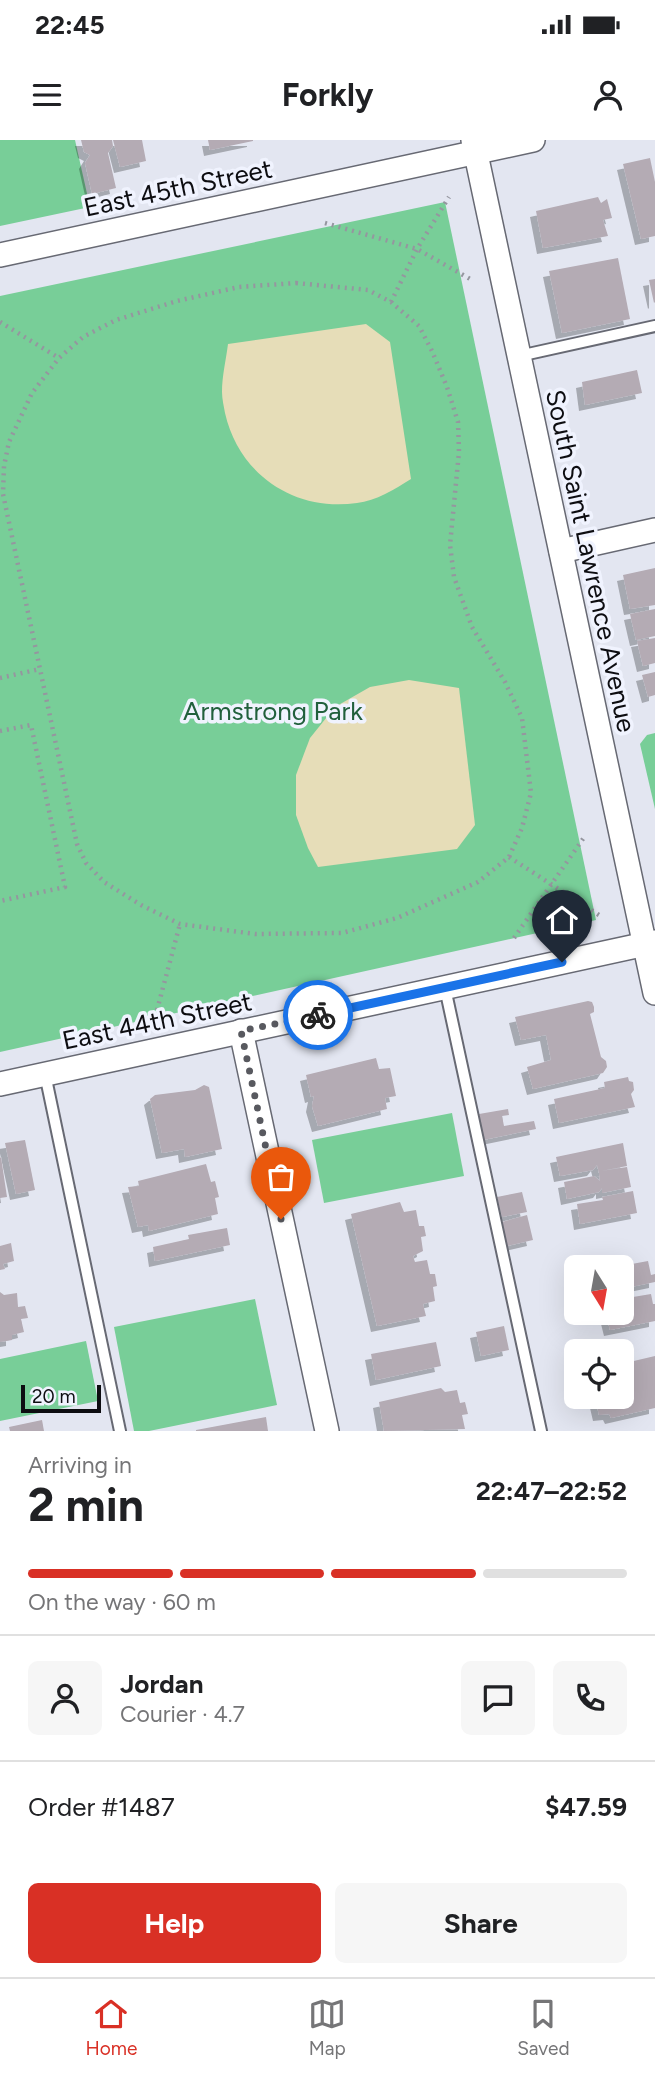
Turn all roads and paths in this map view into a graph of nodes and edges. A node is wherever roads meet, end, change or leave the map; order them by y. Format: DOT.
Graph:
graph roads {
  1 [pos="533,140"];
  2 [pos="474,146"];
  3 [pos="449,197"];
  4 [pos="325,223"];
  5 [pos="417,249"];
  6 [pos="0,255"];
  7 [pos="472,280"];
  8 [pos="391,302"];
  9 [pos="0,322"];
  10 [pos="655,327"];
  11 [pos="519,356"];
  12 [pos="59,358"];
  13 [pos="655,530"];
  14 [pos="561,551"];
  15 [pos="40,669"];
  16 [pos="0,678"];
  17 [pos="0,732"];
  18 [pos="585,836"];
  19 [pos="509,857"];
  20 [pos="551,885"];
  21 [pos="0,901"];
  22 [pos="602,917"];
  23 [pos="180,924"];
  24 [pos="514,938"];
  25 [pos="650,943"];
  26 [pos="445,988"];
  27 [pos="655,993"];
  28 [pos="158,1010"];
  29 [pos="241,1031"];
  30 [pos="45,1074"];
  31 [pos="0,1084"];
  32 [pos="120,1431"];
  33 [pos="327,1431"];
  34 [pos="541,1431"];
  1 -- 2 [label="street, East 45th Street"];
  2 -- 6 [label="street, East 45th Street"];
  2 -- 11 [label="street, South Saint Lawrence Avenue"];
  3 -- 5 [label="path"];
  4 -- 5 [label="path"];
  5 -- 7 [label="path"];
  5 -- 8 [label="path"];
  8 -- 12 [label="path"];
  8 -- 19 [label="path"];
  9 -- 12 [label="path"];
  10 -- 11 [label="lane"];
  11 -- 14 [label="street, South Saint Lawrence Avenue"];
  12 -- 15 [label="path"];
  13 -- 14 [label="street"];
  14 -- 25 [label="street, South Saint Lawrence Avenue"];
  15 -- 16 [label="path"];
  15 -- 23 [label="path"];
  17 -- 21 [label="path"];
  18 -- 20 [label="path"];
  19 -- 20 [label="path"];
  19 -- 23 [label="path"];
  20 -- 22 [label="path"];
  20 -- 24 [label="path"];
  23 -- 28 [label="path"];
  25 -- 26 [label="street, East 44th Street"];
  25 -- 27 [label="street, South Saint Lawrence Avenue"];
  26 -- 29 [label="street, East 44th Street"];
  26 -- 34 [label="lane"];
  29 -- 30 [label="street, East 44th Street"];
  29 -- 33 [label="street"];
  30 -- 31 [label="street, East 44th Street"];
  30 -- 32 [label="lane"];
}
